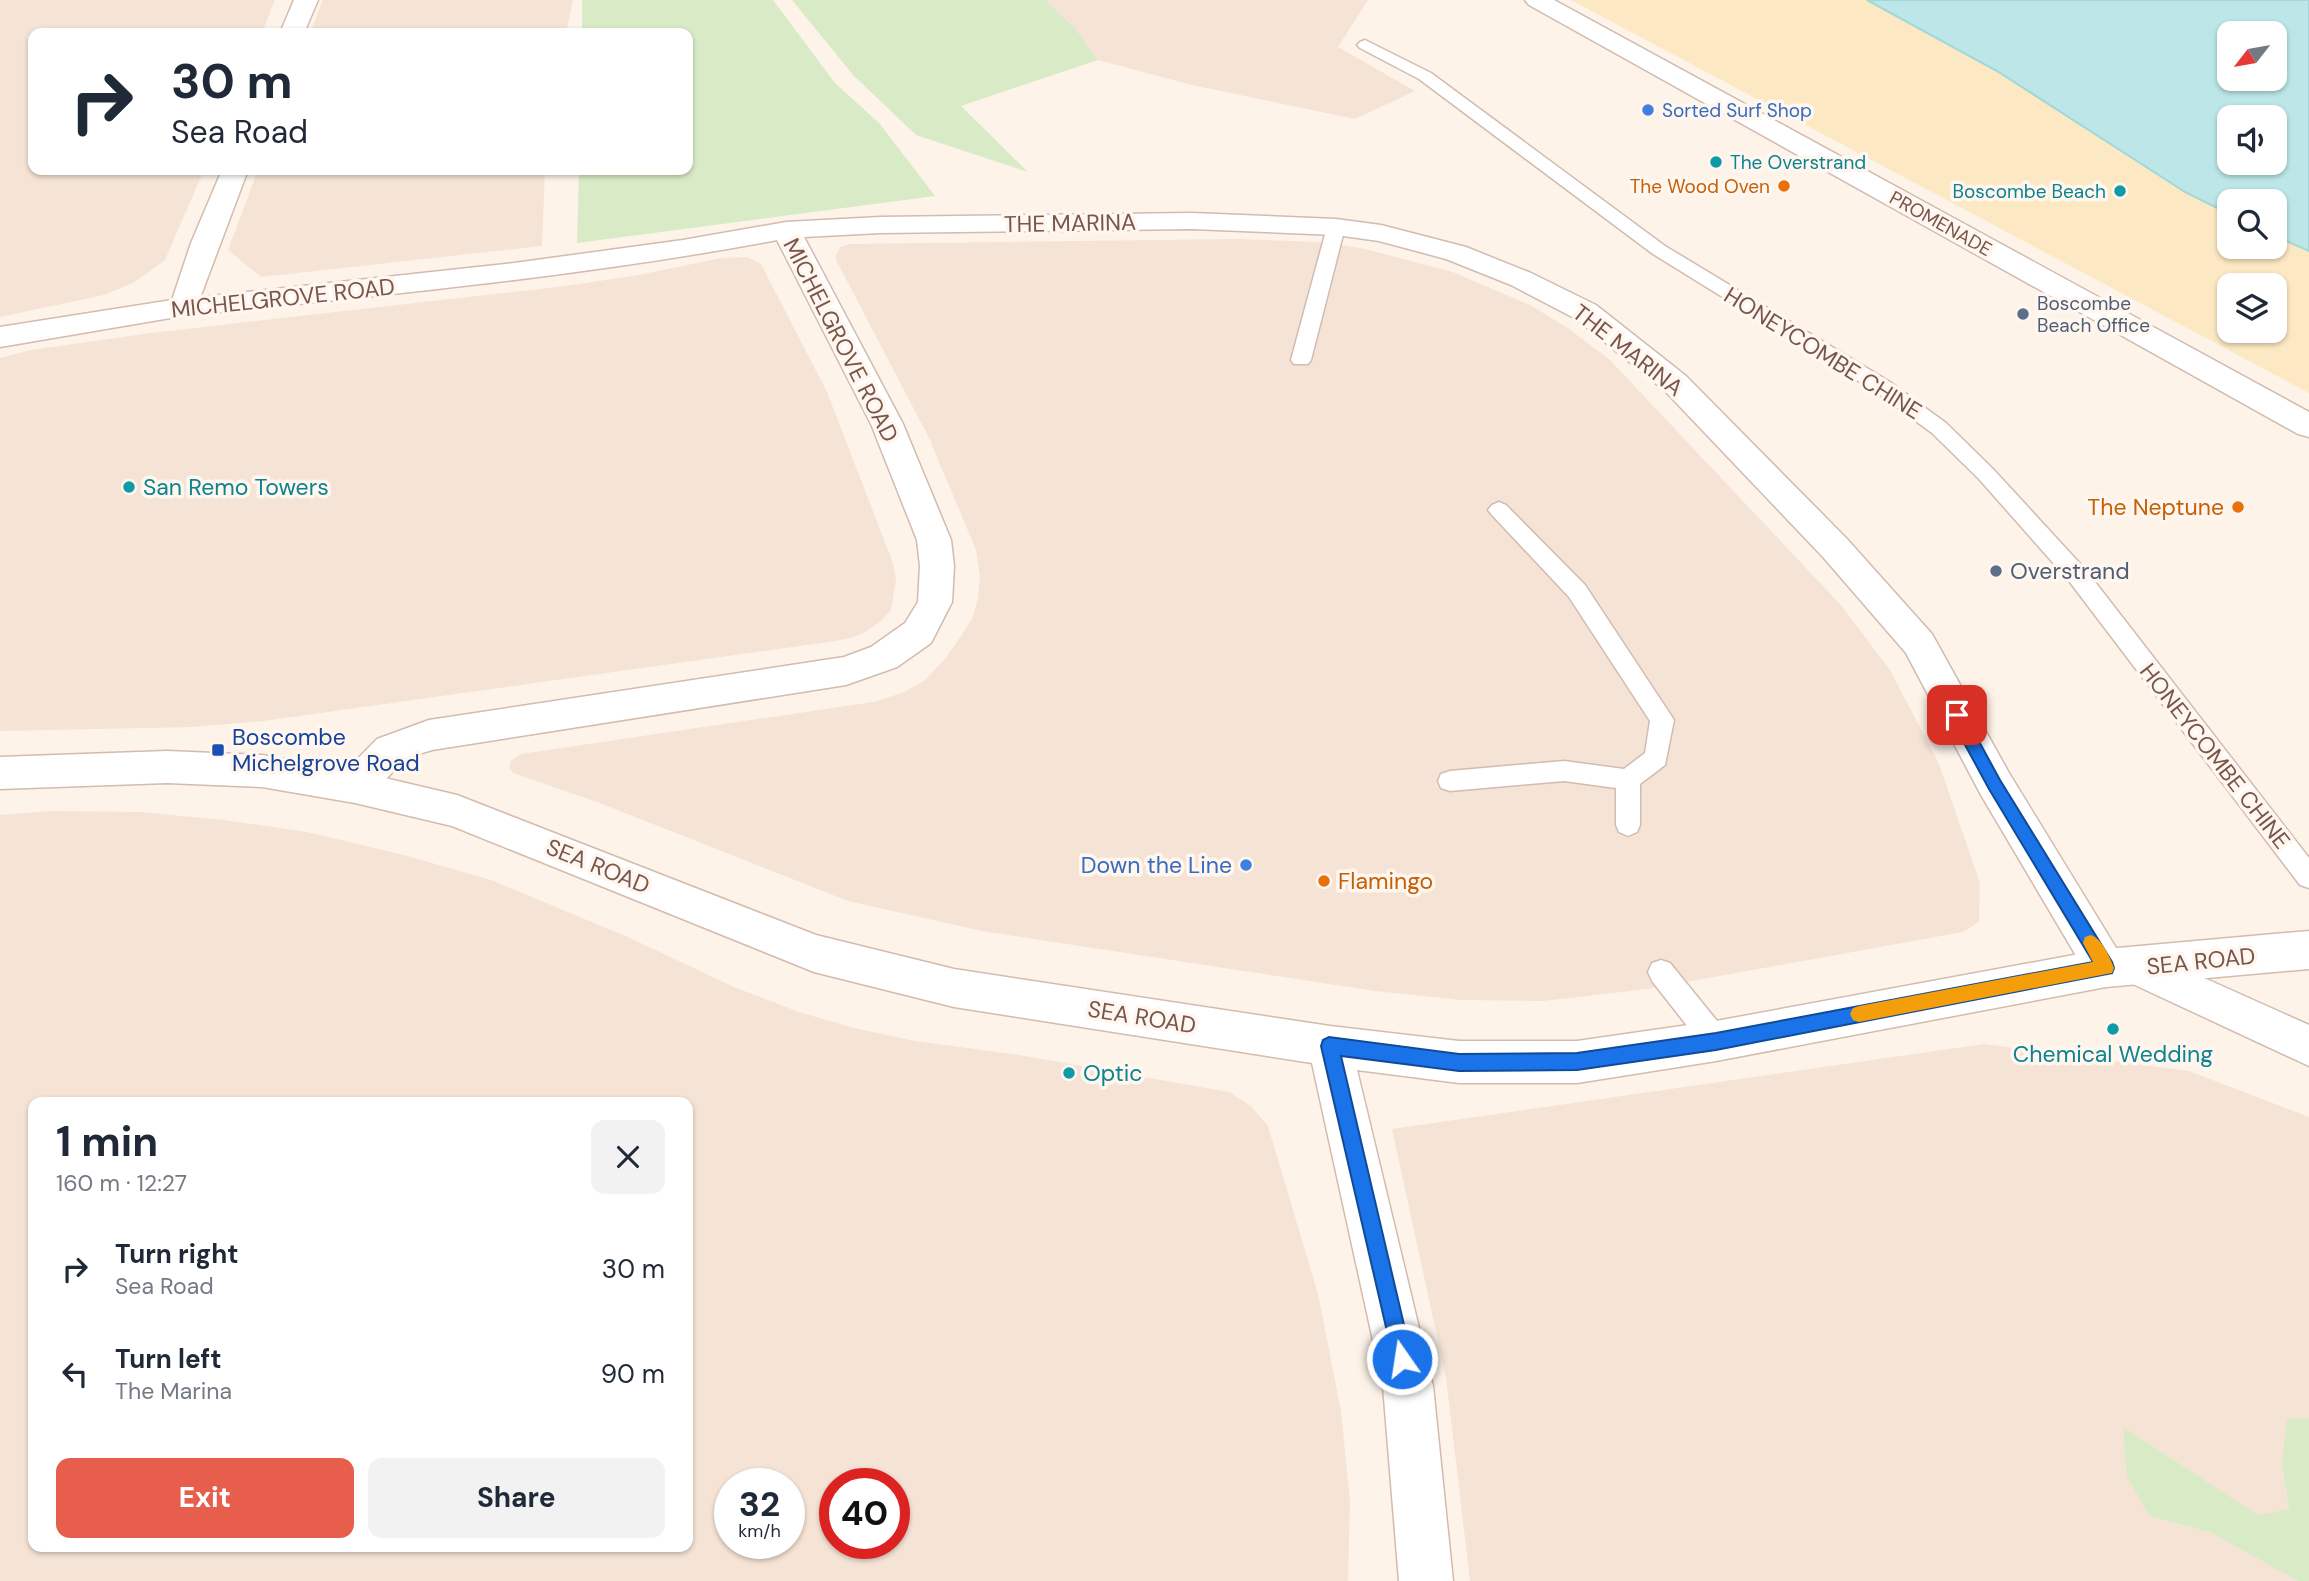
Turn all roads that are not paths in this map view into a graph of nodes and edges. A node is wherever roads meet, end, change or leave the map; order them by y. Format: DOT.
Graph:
graph roads {
  1 [pos="306,0"];
  2 [pos="1536,0"];
  3 [pos="294,28"];
  4 [pos="1365,45"];
  5 [pos="233,175"];
  6 [pos="1336,226"];
  7 [pos="786,230"];
  8 [pos="184,307"];
  9 [pos="0,337"];
  10 [pos="1301,360"];
  11 [pos="2309,426"];
  12 [pos="1499,510"];
  13 [pos="0,772"];
  14 [pos="1628,780"];
  15 [pos="1450,781"];
  16 [pos="355,787"];
  17 [pos="1628,825"];
  18 [pos="2309,877"];
  19 [pos="2309,950"];
  20 [pos="2121,967"];
  21 [pos="1661,972"];
  22 [pos="1716,1041"];
  23 [pos="1329,1046"];
  24 [pos="2309,1046"];
  25 [pos="1426,1581"];
  1 -- 3 [label="street"];
  2 -- 11 [label="street, PROMENADE"];
  4 -- 18 [label="lane, HONEYCOMBE CHINE"];
  5 -- 8 [label="street"];
  6 -- 7 [label="street, THE MARINA"];
  6 -- 10 [label="lane"];
  6 -- 20 [label="street, THE MARINA"];
  7 -- 8 [label="street, MICHELGROVE ROAD"];
  7 -- 16 [label="street, MICHELGROVE ROAD"];
  8 -- 9 [label="street, MICHELGROVE ROAD"];
  12 -- 14 [label="lane"];
  13 -- 16 [label="street, SEA ROAD"];
  14 -- 15 [label="lane"];
  14 -- 17 [label="lane"];
  16 -- 23 [label="street, SEA ROAD"];
  19 -- 20 [label="street, SEA ROAD"];
  20 -- 22 [label="street, SEA ROAD"];
  20 -- 24 [label="street"];
  21 -- 22 [label="lane"];
  22 -- 23 [label="street, SEA ROAD"];
  23 -- 25 [label="street"];
}
